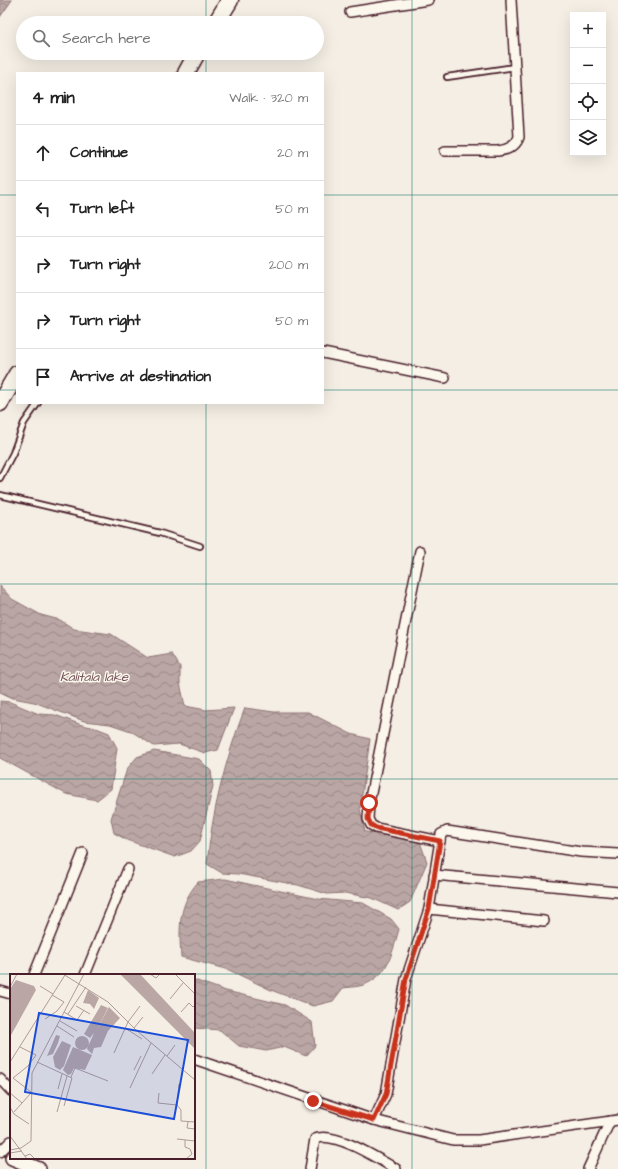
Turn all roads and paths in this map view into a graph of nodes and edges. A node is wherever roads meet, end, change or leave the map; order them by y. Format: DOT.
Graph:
graph roads {
  1 [pos="230,0"];
  2 [pos="428,0"];
  3 [pos="511,0"];
  4 [pos="350,12"];
  5 [pos="220,16"];
  6 [pos="193,60"];
  7 [pos="515,67"];
  8 [pos="187,72"];
  9 [pos="447,77"];
  10 [pos="446,151"];
  11 [pos="324,353"];
  12 [pos="16,376"];
  13 [pos="445,378"];
  14 [pos="0,403"];
  15 [pos="37,404"];
  16 [pos="0,478"];
  17 [pos="0,495"];
  18 [pos="200,546"];
  19 [pos="420,552"];
  20 [pos="440,841"];
  21 [pos="83,853"];
  22 [pos="618,854"];
  23 [pos="128,869"];
  24 [pos="434,875"];
  25 [pos="618,892"];
  26 [pos="429,909"];
  27 [pos="544,921"];
  28 [pos="34,974"];
  29 [pos="85,974"];
  30 [pos="0,991"];
  31 [pos="10,994"];
  32 [pos="195,1059"];
  33 [pos="0,1079"];
  34 [pos="10,1089"];
  35 [pos="374,1120"];
  36 [pos="616,1121"];
  37 [pos="10,1142"];
  38 [pos="0,1153"];
  39 [pos="10,1158"];
  40 [pos="14,1159"];
  41 [pos="39,1169"];
  42 [pos="310,1169"];
  43 [pos="396,1169"];
  44 [pos="588,1169"];
  1 -- 5 [label="highway"];
  2 -- 4 [label="street"];
  3 -- 7 [label="street"];
  6 -- 8 [label="highway"];
  7 -- 9 [label="lane"];
  7 -- 10 [label="street"];
  11 -- 13 [label="street"];
  12 -- 14 [label="highway"];
  15 -- 16 [label="lane"];
  17 -- 18 [label="lane"];
  19 -- 20 [label="street"];
  20 -- 22 [label="street"];
  20 -- 24 [label="street"];
  21 -- 28 [label="street"];
  23 -- 29 [label="street"];
  24 -- 25 [label="street"];
  24 -- 26 [label="street"];
  26 -- 27 [label="street"];
  26 -- 35 [label="street"];
  30 -- 31 [label="street"];
  32 -- 35 [label="street"];
  33 -- 34 [label="street"];
  35 -- 36 [label="street"];
  36 -- 44 [label="street"];
  37 -- 38 [label="street"];
  38 -- 39 [label="street"];
  40 -- 41 [label="street"];
  42 -- 43 [label="street"];
}
